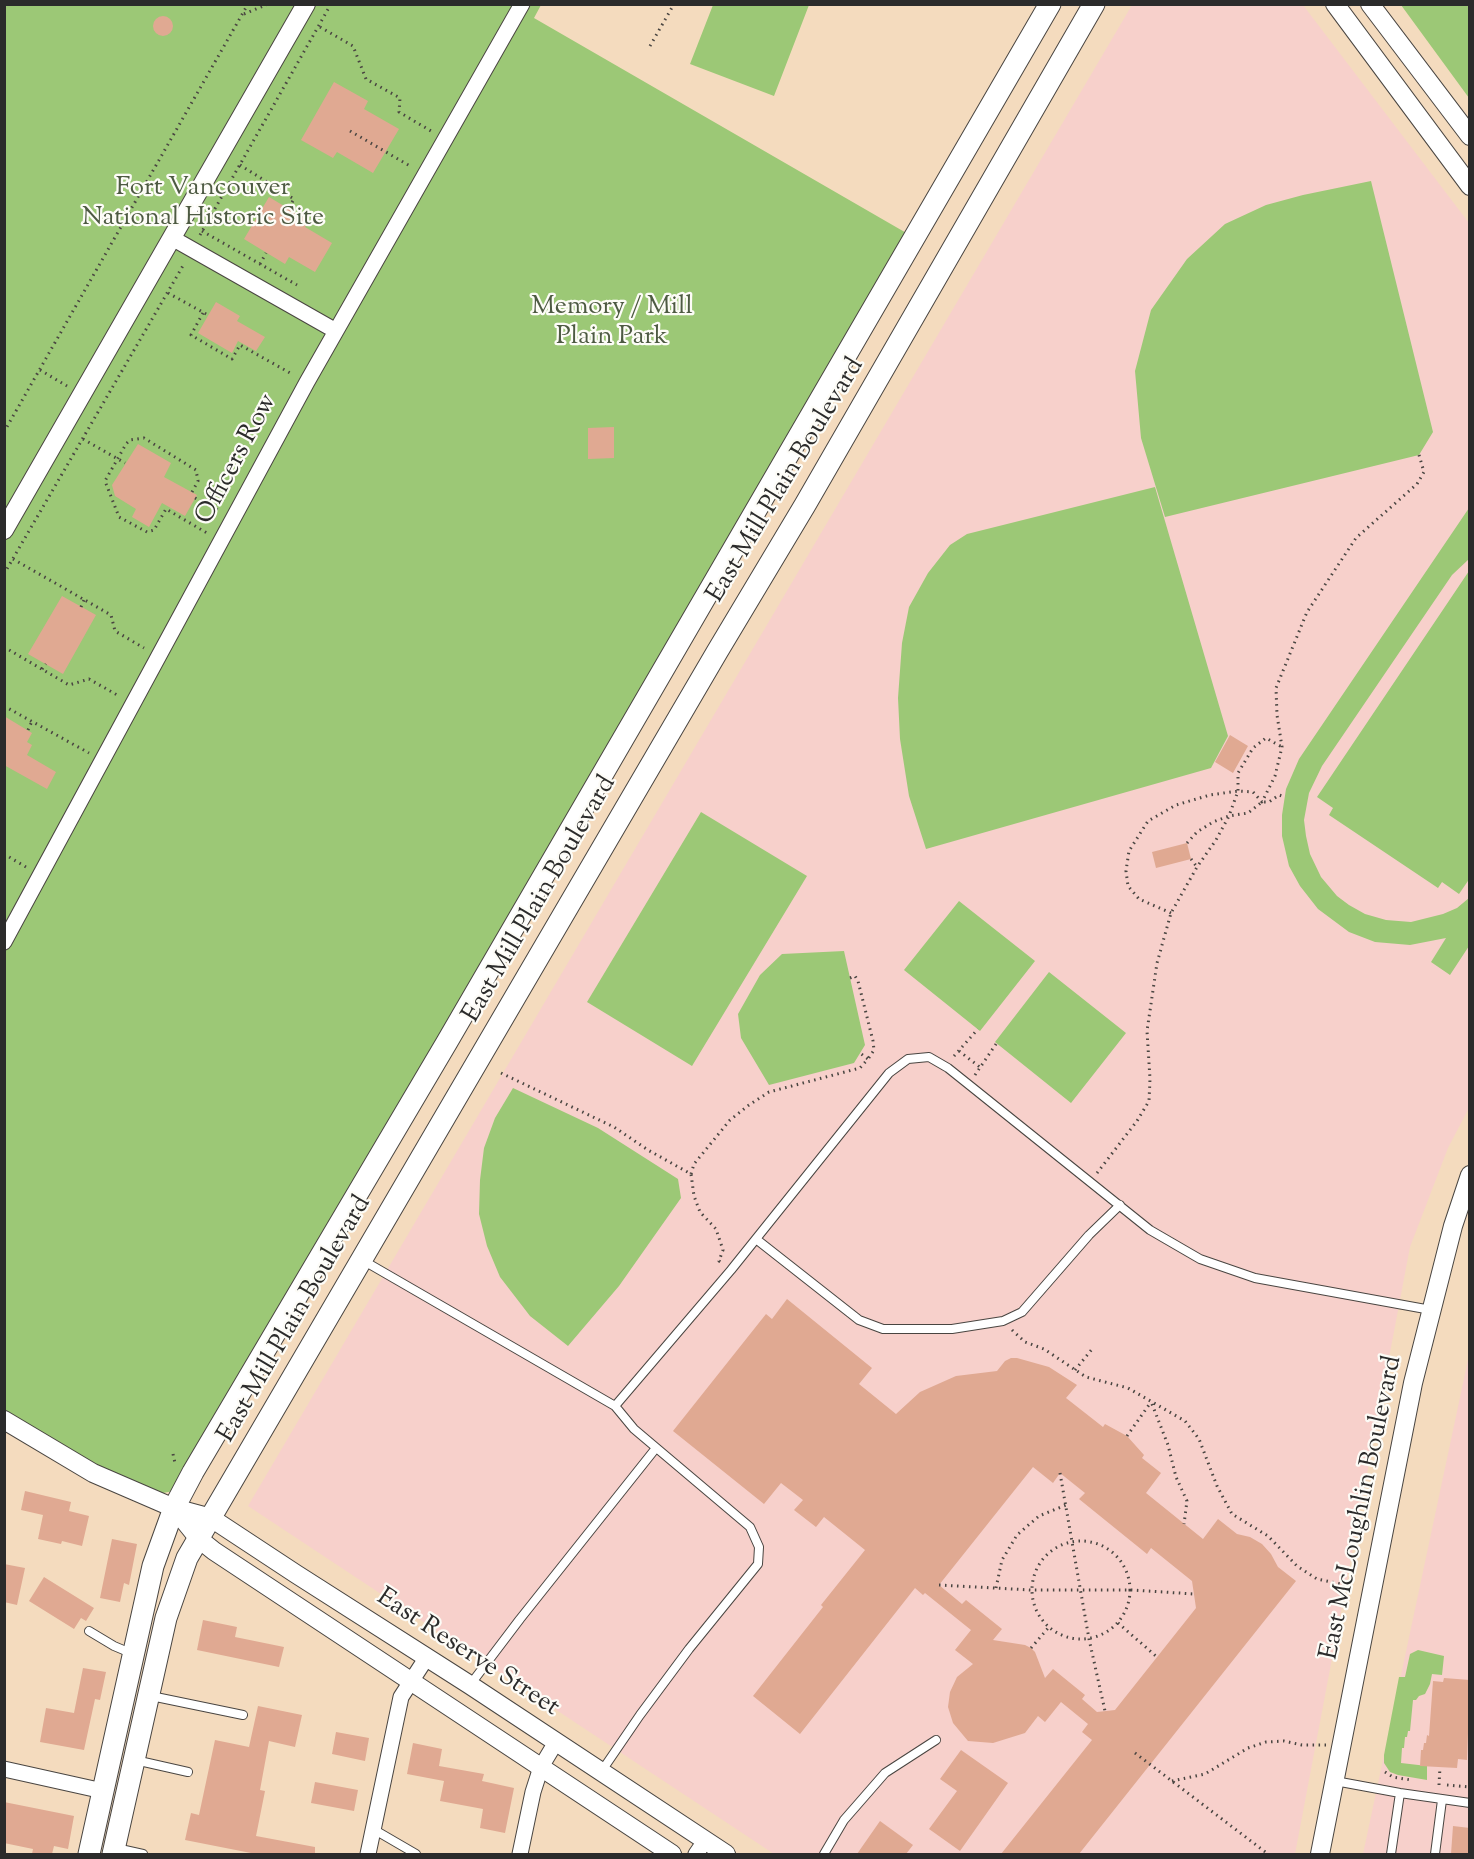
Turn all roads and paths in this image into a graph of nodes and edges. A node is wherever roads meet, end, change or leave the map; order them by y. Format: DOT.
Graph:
graph roads {
  1 [pos="248,4"];
  2 [pos="268,4"];
  3 [pos="306,4"];
  4 [pos="331,4"];
  5 [pos="522,4"];
  6 [pos="674,4"];
  7 [pos="1050,4"];
  8 [pos="1094,4"];
  9 [pos="1335,4"];
  10 [pos="1370,4"];
  11 [pos="243,14"];
  12 [pos="319,26"];
  13 [pos="650,46"];
  14 [pos="351,131"];
  15 [pos="1470,136"];
  16 [pos="445,139"];
  17 [pos="240,165"];
  18 [pos="424,175"];
  19 [pos="1470,186"];
  20 [pos="288,209"];
  21 [pos="202,231"];
  22 [pos="172,238"];
  23 [pos="192,250"];
  24 [pos="267,253"];
  25 [pos="260,264"];
  26 [pos="297,285"];
  27 [pos="168,293"];
  28 [pos="203,313"];
  29 [pos="208,315"];
  30 [pos="336,331"];
  31 [pos="307,382"];
  32 [pos="4,432"];
  33 [pos="83,439"];
  34 [pos="1419,455"];
  35 [pos="118,459"];
  36 [pos="125,463"];
  37 [pos="192,492"];
  38 [pos="195,498"];
  39 [pos="234,519"];
  40 [pos="4,530"];
  41 [pos="222,541"];
  42 [pos="13,559"];
  43 [pos="4,574"];
  44 [pos="84,600"];
  45 [pos="81,607"];
  46 [pos="4,647"];
  47 [pos="159,657"];
  48 [pos="45,664"];
  49 [pos="42,669"];
  50 [pos="133,705"];
  51 [pos="4,706"];
  52 [pos="32,721"];
  53 [pos="28,730"];
  54 [pos="1282,747"];
  55 [pos="103,760"];
  56 [pos="1238,791"];
  57 [pos="1285,797"];
  58 [pos="1262,802"];
  59 [pos="1229,816"];
  60 [pos="1187,843"];
  61 [pos="4,854"];
  62 [pos="1191,859"];
  63 [pos="1197,867"];
  64 [pos="40,875"];
  65 [pos="1171,913"];
  66 [pos="4,942"];
  67 [pos="850,978"];
  68 [pos="978,1029"];
  69 [pos="996,1044"];
  70 [pos="959,1051"];
  71 [pos="860,1053"];
  72 [pos="868,1059"];
  73 [pos="943,1065"];
  74 [pos="981,1068"];
  75 [pos="501,1073"];
  76 [pos="968,1084"];
  77 [pos="691,1174"];
  78 [pos="1470,1175"];
  79 [pos="1090,1182"];
  80 [pos="1120,1205"];
  81 [pos="756,1239"];
  82 [pos="363,1260"];
  83 [pos="731,1270"];
  84 [pos="1431,1310"];
  85 [pos="1003,1321"];
  86 [pos="1094,1348"];
  87 [pos="1076,1370"];
  88 [pos="1151,1402"];
  89 [pos="615,1407"];
  90 [pos="4,1420"];
  91 [pos="1127,1436"];
  92 [pos="656,1448"];
  93 [pos="1060,1473"];
  94 [pos="1066,1505"];
  95 [pos="174,1508"];
  96 [pos="211,1518"];
  97 [pos="1184,1524"];
  98 [pos="199,1539"];
  99 [pos="1073,1542"];
  100 [pos="939,1586"];
  101 [pos="996,1588"];
  102 [pos="1031,1590"];
  103 [pos="1081,1590"];
  104 [pos="1132,1590"];
  105 [pos="1372,1590"];
  106 [pos="1194,1594"];
  107 [pos="1118,1623"];
  108 [pos="1048,1627"];
  109 [pos="89,1631"];
  110 [pos="1089,1639"];
  111 [pos="1031,1648"];
  112 [pos="133,1654"];
  113 [pos="427,1657"];
  114 [pos="1157,1657"];
  115 [pos="412,1680"];
  116 [pos="470,1685"];
  117 [pos="148,1695"];
  118 [pos="1105,1711"];
  119 [pos="243,1715"];
  120 [pos="936,1740"];
  121 [pos="556,1742"];
  122 [pos="1327,1744"];
  123 [pos="1135,1753"];
  124 [pos="134,1759"];
  125 [pos="541,1767"];
  126 [pos="1440,1767"];
  127 [pos="4,1769"];
  128 [pos="188,1772"];
  129 [pos="1385,1772"];
  130 [pos="600,1773"];
  131 [pos="1172,1781"];
  132 [pos="1334,1781"];
  133 [pos="1414,1781"];
  134 [pos="1470,1787"];
  135 [pos="103,1791"];
  136 [pos="1400,1793"];
  137 [pos="1442,1800"];
  138 [pos="1470,1803"];
  139 [pos="373,1829"];
  140 [pos="701,1848"];
  141 [pos="113,1851"];
  142 [pos="89,1854"];
  143 [pos="143,1854"];
  144 [pos="368,1854"];
  145 [pos="416,1854"];
  146 [pos="520,1854"];
  147 [pos="672,1854"];
  148 [pos="726,1854"];
  149 [pos="824,1854"];
  150 [pos="1268,1854"];
  151 [pos="1320,1854"];
  152 [pos="1391,1854"];
  153 [pos="1435,1854"];
  1 -- 11 [label="path"];
  2 -- 11 [label="path"];
  3 -- 22 [label="street"];
  4 -- 12 [label="path"];
  5 -- 16 [label="street, Officers Row"];
  6 -- 13 [label="path"];
  7 -- 95 [label="main road, East Mill Plain Boulevard"];
  8 -- 82 [label="main road, East Mill Plain Boulevard"];
  9 -- 19 [label="street"];
  10 -- 15 [label="street"];
  11 -- 32 [label="path"];
  12 -- 16 [label="path"];
  12 -- 17 [label="path"];
  14 -- 18 [label="path"];
  16 -- 18 [label="street, Officers Row"];
  17 -- 20 [label="path"];
  17 -- 21 [label="path"];
  18 -- 30 [label="street, Officers Row"];
  21 -- 23 [label="path"];
  21 -- 25 [label="path"];
  22 -- 23 [label="street"];
  22 -- 40 [label="street"];
  23 -- 27 [label="path"];
  23 -- 30 [label="street"];
  24 -- 25 [label="path"];
  25 -- 26 [label="path"];
  27 -- 28 [label="path"];
  27 -- 33 [label="path"];
  28 -- 29 [label="path"];
  28 -- 31 [label="path"];
  30 -- 31 [label="street, Officers Row"];
  31 -- 39 [label="street, Officers Row"];
  33 -- 35 [label="path"];
  33 -- 42 [label="path"];
  34 -- 54 [label="path"];
  35 -- 36 [label="path"];
  35 -- 37 [label="path"];
  35 -- 41 [label="path"];
  38 -- 39 [label="path"];
  39 -- 41 [label="street, Officers Row"];
  41 -- 47 [label="street, Officers Row"];
  42 -- 43 [label="path"];
  42 -- 44 [label="path"];
  44 -- 45 [label="path"];
  44 -- 47 [label="path"];
  46 -- 49 [label="path"];
  47 -- 50 [label="street, Officers Row"];
  48 -- 49 [label="path"];
  49 -- 50 [label="path"];
  50 -- 55 [label="street, Officers Row"];
  51 -- 52 [label="path"];
  52 -- 53 [label="path"];
  52 -- 55 [label="path"];
  54 -- 56 [label="path"];
  54 -- 58 [label="path"];
  55 -- 64 [label="street, Officers Row"];
  56 -- 58 [label="path"];
  56 -- 59 [label="path"];
  56 -- 65 [label="path"];
  57 -- 58 [label="path"];
  58 -- 59 [label="path"];
  59 -- 60 [label="path"];
  59 -- 63 [label="path"];
  61 -- 64 [label="path"];
  62 -- 63 [label="path"];
  63 -- 65 [label="path"];
  64 -- 66 [label="street, Officers Row"];
  65 -- 79 [label="path"];
  67 -- 72 [label="path"];
  68 -- 70 [label="path"];
  69 -- 74 [label="path"];
  70 -- 73 [label="path"];
  70 -- 74 [label="path"];
  71 -- 72 [label="path"];
  72 -- 77 [label="path"];
  73 -- 76 [label="lane"];
  73 -- 81 [label="lane"];
  74 -- 76 [label="path"];
  75 -- 77 [label="path"];
  76 -- 79 [label="lane"];
  77 -- 83 [label="path"];
  78 -- 84 [label="street, East McLoughlin Boulevard"];
  79 -- 80 [label="lane"];
  80 -- 84 [label="lane"];
  80 -- 85 [label="lane"];
  81 -- 83 [label="lane"];
  81 -- 85 [label="lane"];
  82 -- 89 [label="lane"];
  82 -- 96 [label="main road, East Mill Plain Boulevard"];
  83 -- 89 [label="lane"];
  84 -- 105 [label="street, East McLoughlin Boulevard"];
  85 -- 87 [label="path"];
  86 -- 87 [label="path"];
  87 -- 88 [label="path"];
  88 -- 91 [label="path"];
  88 -- 97 [label="path"];
  88 -- 105 [label="path"];
  89 -- 92 [label="lane"];
  90 -- 95 [label="street, East Reserve Street"];
  92 -- 116 [label="lane"];
  92 -- 130 [label="lane"];
  93 -- 94 [label="path"];
  94 -- 99 [label="path"];
  94 -- 101 [label="path"];
  95 -- 96 [label="street, East Reserve Street"];
  95 -- 98 [label="street, East Reserve Street"];
  95 -- 112 [label="main road, East Mill Plain Boulevard"];
  96 -- 98 [label="main road, East Mill Plain Boulevard"];
  96 -- 113 [label="street, East Reserve Street"];
  98 -- 115 [label="street, East Reserve Street"];
  98 -- 117 [label="main road, East Mill Plain Boulevard"];
  99 -- 102 [label="path"];
  99 -- 103 [label="path"];
  99 -- 104 [label="path"];
  100 -- 101 [label="path"];
  101 -- 102 [label="path"];
  102 -- 103 [label="path"];
  102 -- 108 [label="path"];
  103 -- 104 [label="path"];
  103 -- 110 [label="path"];
  104 -- 106 [label="path"];
  104 -- 107 [label="path"];
  105 -- 132 [label="street, East McLoughlin Boulevard"];
  107 -- 110 [label="path"];
  107 -- 114 [label="path"];
  108 -- 110 [label="path"];
  108 -- 111 [label="path"];
  109 -- 112 [label="lane"];
  110 -- 118 [label="path"];
  112 -- 135 [label="main road, East Mill Plain Boulevard"];
  113 -- 115 [label="street"];
  113 -- 116 [label="street, East Reserve Street"];
  115 -- 125 [label="street, East Reserve Street"];
  115 -- 139 [label="street"];
  116 -- 121 [label="street, East Reserve Street"];
  117 -- 119 [label="lane"];
  117 -- 124 [label="main road, East Mill Plain Boulevard"];
  120 -- 149 [label="lane"];
  121 -- 125 [label="street"];
  121 -- 130 [label="street, East Reserve Street"];
  122 -- 131 [label="path"];
  123 -- 131 [label="path"];
  124 -- 128 [label="lane"];
  124 -- 141 [label="main road, East Mill Plain Boulevard"];
  125 -- 146 [label="street"];
  125 -- 147 [label="street, East Reserve Street"];
  126 -- 134 [label="path"];
  127 -- 135 [label="street"];
  129 -- 133 [label="path"];
  130 -- 140 [label="street, East Reserve Street"];
  131 -- 150 [label="path"];
  132 -- 136 [label="lane"];
  132 -- 151 [label="street, East McLoughlin Boulevard"];
  135 -- 142 [label="main road, East Mill Plain Boulevard"];
  136 -- 137 [label="lane"];
  136 -- 152 [label="lane"];
  137 -- 138 [label="lane"];
  137 -- 153 [label="lane"];
  139 -- 144 [label="street"];
  139 -- 145 [label="lane"];
  140 -- 148 [label="street, East Reserve Street"];
  141 -- 143 [label="lane"];
}
